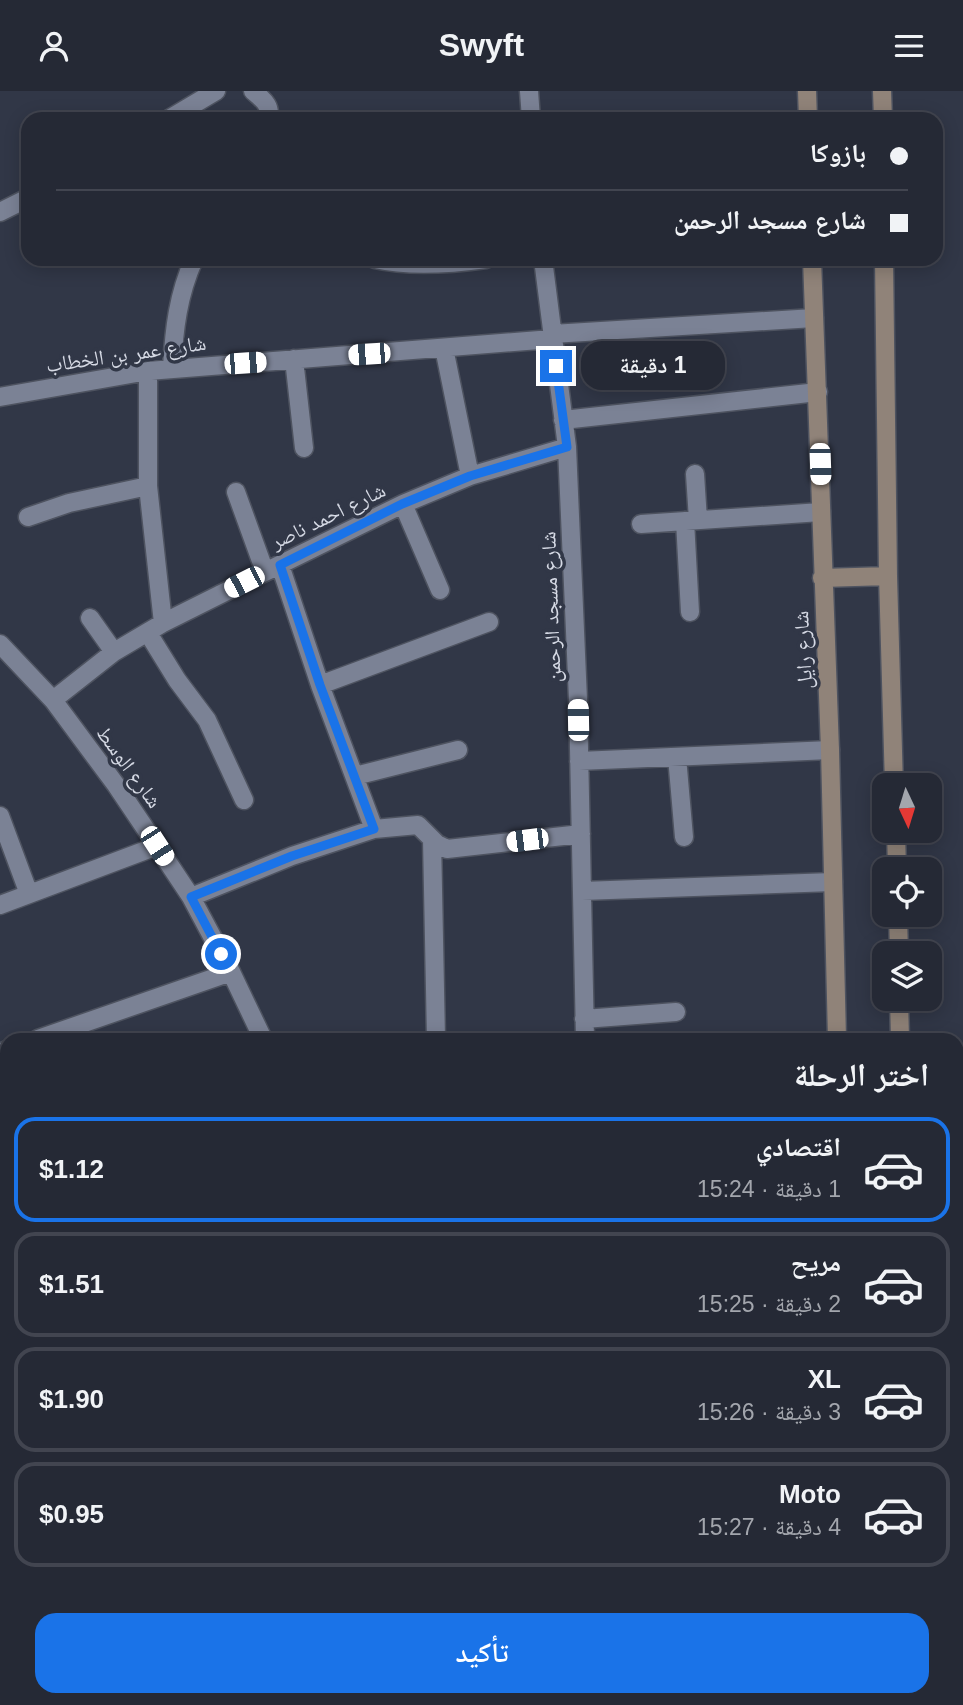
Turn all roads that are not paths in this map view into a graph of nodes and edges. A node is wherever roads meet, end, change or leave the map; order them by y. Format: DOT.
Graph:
graph roads {
  1 [pos="216,91"];
  2 [pos="253,91"];
  3 [pos="529,91"];
  4 [pos="807,91"];
  5 [pos="882,91"];
  6 [pos="181,112"];
  7 [pos="269,112"];
  8 [pos="530,112"];
  9 [pos="808,112"];
  10 [pos="883,112"];
  11 [pos="21,202"];
  12 [pos="0,212"];
  13 [pos="191,266"];
  14 [pos="544,266"];
  15 [pos="812,266"];
  16 [pos="884,266"];
  17 [pos="814,318"];
  18 [pos="552,336"];
  19 [pos="444,348"];
  20 [pos="294,359"];
  21 [pos="172,368"];
  22 [pos="148,370"];
  23 [pos="818,392"];
  24 [pos="0,397"];
  25 [pos="563,420"];
  26 [pos="567,447"];
  27 [pos="304,448"];
  28 [pos="695,474"];
  29 [pos="470,476"];
  30 [pos="148,486"];
  31 [pos="236,492"];
  32 [pos="402,504"];
  33 [pos="821,512"];
  34 [pos="28,517"];
  35 [pos="692,521"];
  36 [pos="641,524"];
  37 [pos="272,568"];
  38 [pos="888,576"];
  39 [pos="822,578"];
  40 [pos="440,590"];
  41 [pos="690,612"];
  42 [pos="90,618"];
  43 [pos="489,622"];
  44 [pos="156,628"];
  45 [pos="0,645"];
  46 [pos="114,652"];
  47 [pos="320,685"];
  48 [pos="53,700"];
  49 [pos="457,750"];
  50 [pos="830,750"];
  51 [pos="677,757"];
  52 [pos="579,761"];
  53 [pos="894,773"];
  54 [pos="355,776"];
  55 [pos="244,800"];
  56 [pos="0,816"];
  57 [pos="374,829"];
  58 [pos="581,834"];
  59 [pos="684,837"];
  60 [pos="432,839"];
  61 [pos="157,846"];
  62 [pos="833,882"];
  63 [pos="582,891"];
  64 [pos="29,894"];
  65 [pos="191,897"];
  66 [pos="0,905"];
  67 [pos="231,972"];
  68 [pos="899,1011"];
  69 [pos="676,1012"];
  70 [pos="584,1019"];
  71 [pos="55,1033"];
  72 [pos="260,1033"];
  73 [pos="436,1033"];
  74 [pos="585,1033"];
  75 [pos="837,1033"];
  76 [pos="900,1033"];
  1 -- 6 [label="street"];
  2 -- 7 [label="street"];
  3 -- 8 [label="street"];
  4 -- 9 [label="street"];
  5 -- 10 [label="street"];
  11 -- 12 [label="street"];
  13 -- 21 [label="street"];
  14 -- 18 [label="street, شارع مسجد الرحمن"];
  15 -- 17 [label="street, شارع رايل"];
  16 -- 38 [label="street"];
  17 -- 18 [label="street, شارع عمر بن الخطاب"];
  17 -- 23 [label="street, شارع رايل"];
  18 -- 19 [label="street, شارع عمر بن الخطاب"];
  18 -- 25 [label="street, شارع مسجد الرحمن"];
  19 -- 20 [label="street, شارع عمر بن الخطاب"];
  19 -- 29 [label="street"];
  20 -- 21 [label="street, شارع عمر بن الخطاب"];
  20 -- 27 [label="street"];
  21 -- 22 [label="street, شارع عمر بن الخطاب"];
  22 -- 24 [label="street, شارع عمر بن الخطاب"];
  22 -- 30 [label="street"];
  23 -- 25 [label="street"];
  23 -- 33 [label="street, شارع رايل"];
  25 -- 26 [label="street, شارع مسجد الرحمن"];
  26 -- 29 [label="street, شارع احمد ناصر"];
  26 -- 52 [label="street, شارع مسجد الرحمن"];
  28 -- 35 [label="street"];
  29 -- 32 [label="street, شارع احمد ناصر"];
  30 -- 34 [label="street"];
  30 -- 44 [label="street"];
  31 -- 37 [label="street"];
  32 -- 37 [label="street, شارع احمد ناصر"];
  32 -- 40 [label="street"];
  33 -- 35 [label="street"];
  33 -- 39 [label="street, شارع رايل"];
  35 -- 36 [label="street"];
  35 -- 41 [label="street"];
  37 -- 44 [label="street, شارع احمد ناصر"];
  37 -- 47 [label="street"];
  38 -- 39 [label="street"];
  38 -- 53 [label="street"];
  39 -- 50 [label="street, شارع رايل"];
  42 -- 46 [label="street"];
  43 -- 47 [label="street"];
  44 -- 46 [label="street, شارع احمد ناصر"];
  44 -- 55 [label="street"];
  45 -- 48 [label="street, شارع الوسط"];
  46 -- 48 [label="street, شارع احمد ناصر"];
  47 -- 54 [label="street"];
  48 -- 61 [label="street, شارع الوسط"];
  49 -- 54 [label="street"];
  50 -- 51 [label="street"];
  50 -- 62 [label="street, شارع رايل"];
  51 -- 52 [label="street"];
  51 -- 59 [label="street"];
  52 -- 58 [label="street, شارع مسجد الرحمن"];
  54 -- 57 [label="street"];
  56 -- 64 [label="street"];
  57 -- 60 [label="street"];
  57 -- 65 [label="street"];
  58 -- 60 [label="street"];
  58 -- 63 [label="street, شارع مسجد الرحمن"];
  60 -- 73 [label="street"];
  61 -- 64 [label="street"];
  61 -- 65 [label="street, شارع الوسط"];
  62 -- 63 [label="street"];
  62 -- 75 [label="street, شارع رايل"];
  63 -- 70 [label="street, شارع مسجد الرحمن"];
  64 -- 66 [label="street"];
  65 -- 67 [label="street, شارع الوسط"];
  67 -- 71 [label="street"];
  67 -- 72 [label="street, شارع الوسط"];
  68 -- 76 [label="street"];
  69 -- 70 [label="street"];
  70 -- 74 [label="street, شارع مسجد الرحمن"];
}
